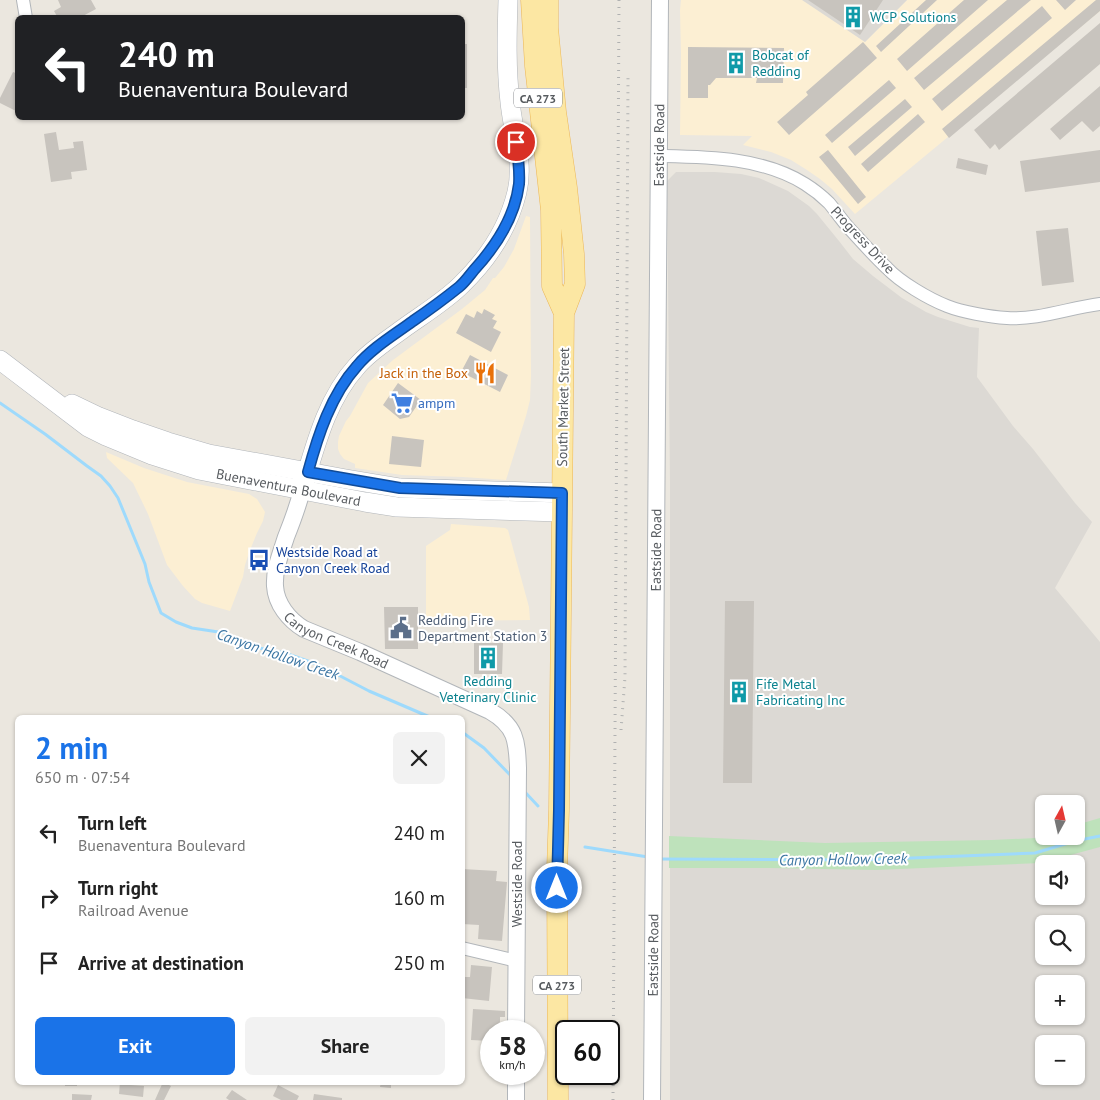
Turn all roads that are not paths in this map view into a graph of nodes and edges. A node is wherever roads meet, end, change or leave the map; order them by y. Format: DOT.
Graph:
graph roads {
  1 [pos="23,0"];
  2 [pos="508,0"];
  3 [pos="532,0"];
  4 [pos="548,0"];
  5 [pos="660,0"];
  6 [pos="26,15"];
  7 [pos="658,156"];
  8 [pos="1100,304"];
  9 [pos="564,313"];
  10 [pos="0,360"];
  11 [pos="305,481"];
  12 [pos="562,502"];
  13 [pos="514,737"];
  14 [pos="465,949"];
  15 [pos="517,960"];
  16 [pos="516,1020"];
  17 [pos="516,1085"];
  18 [pos="516,1100"];
  19 [pos="558,1100"];
  20 [pos="652,1100"];
  1 -- 6 [label="street"];
  2 -- 11 [label="main road"];
  3 -- 9 [label="main road, South Market Street / CA 273"];
  4 -- 9 [label="main road, South Market Street / CA 273"];
  5 -- 7 [label="street, Eastside Road"];
  7 -- 8 [label="street, Progress Drive"];
  7 -- 20 [label="street, Eastside Road"];
  9 -- 12 [label="main road, South Market Street / CA 273"];
  10 -- 11 [label="main road, Buenaventura Boulevard"];
  11 -- 12 [label="main road, Buenaventura Boulevard"];
  11 -- 13 [label="street, Canyon Creek Road"];
  12 -- 19 [label="main road, South Market Street / CA 273"];
  13 -- 15 [label="street, Westside Road"];
  14 -- 15 [label="street"];
  15 -- 16 [label="street, Westside Road"];
  17 -- 18 [label="street"];
}
